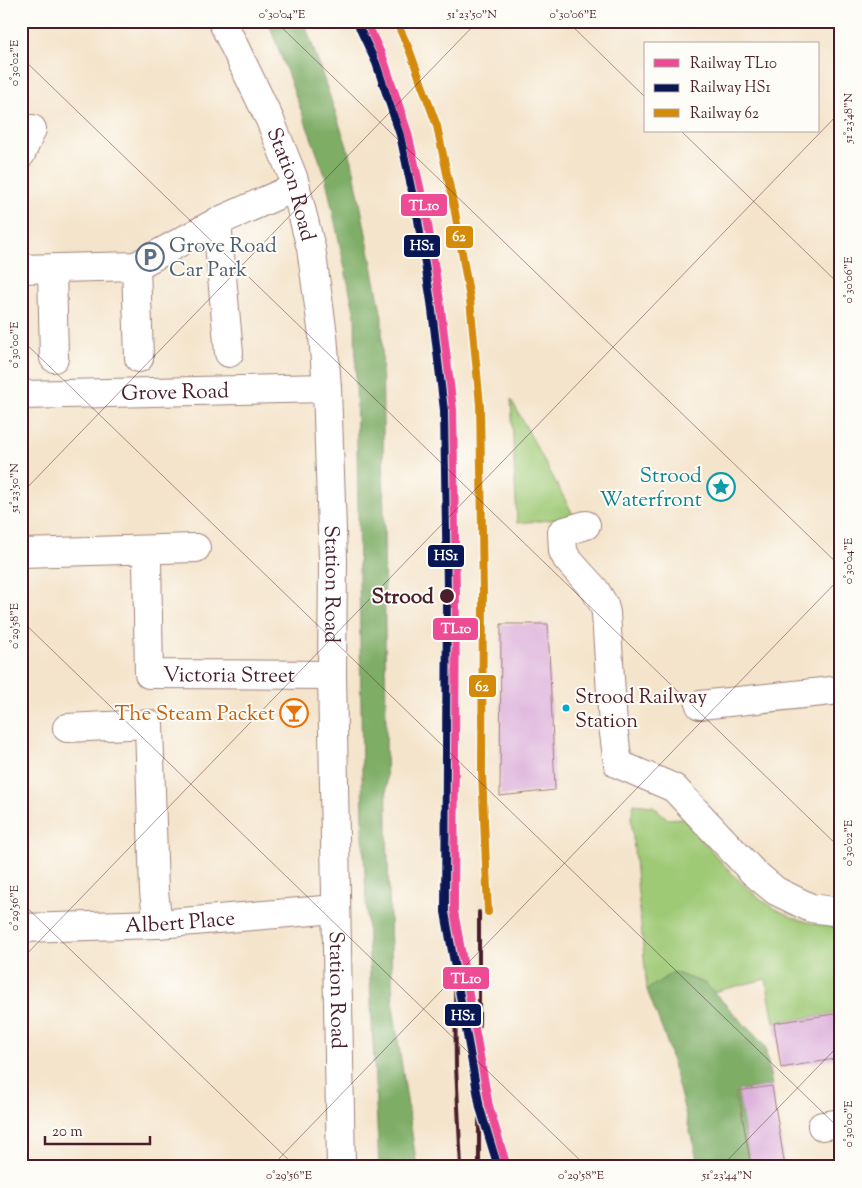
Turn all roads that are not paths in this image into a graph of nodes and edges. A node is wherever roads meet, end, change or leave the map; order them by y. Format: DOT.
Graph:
graph roads {
  1 [pos="222,21"];
  2 [pos="32,129"];
  3 [pos="21,154"];
  4 [pos="296,187"];
  5 [pos="217,222"];
  6 [pos="136,266"];
  7 [pos="52,268"];
  8 [pos="21,269"];
  9 [pos="229,353"];
  10 [pos="54,358"];
  11 [pos="138,358"];
  12 [pos="327,388"];
  13 [pos="21,395"];
  14 [pos="586,525"];
  15 [pos="196,548"];
  16 [pos="21,553"];
  17 [pos="147,560"];
  18 [pos="332,675"];
  19 [pos="841,690"];
  20 [pos="700,705"];
  21 [pos="67,728"];
  22 [pos="336,908"];
  23 [pos="841,912"];
  24 [pos="158,924"];
  25 [pos="21,928"];
  26 [pos="341,1167"];
  1 -- 4 [label="main road, Station Road"];
  2 -- 3 [label="main road"];
  4 -- 5 [label="main road"];
  4 -- 12 [label="main road, Station Road"];
  5 -- 6 [label="main road"];
  5 -- 9 [label="main road"];
  6 -- 7 [label="main road"];
  6 -- 11 [label="main road"];
  7 -- 8 [label="main road"];
  7 -- 10 [label="main road"];
  12 -- 13 [label="main road, Grove Road"];
  12 -- 18 [label="main road, Station Road"];
  14 -- 23 [label="main road"];
  15 -- 16 [label="main road"];
  17 -- 18 [label="main road, Victoria Street"];
  18 -- 22 [label="main road, Station Road"];
  19 -- 20 [label="main road"];
  21 -- 24 [label="main road"];
  22 -- 24 [label="main road, Albert Place"];
  22 -- 26 [label="main road, Station Road"];
  24 -- 25 [label="main road, Albert Place"];
}
